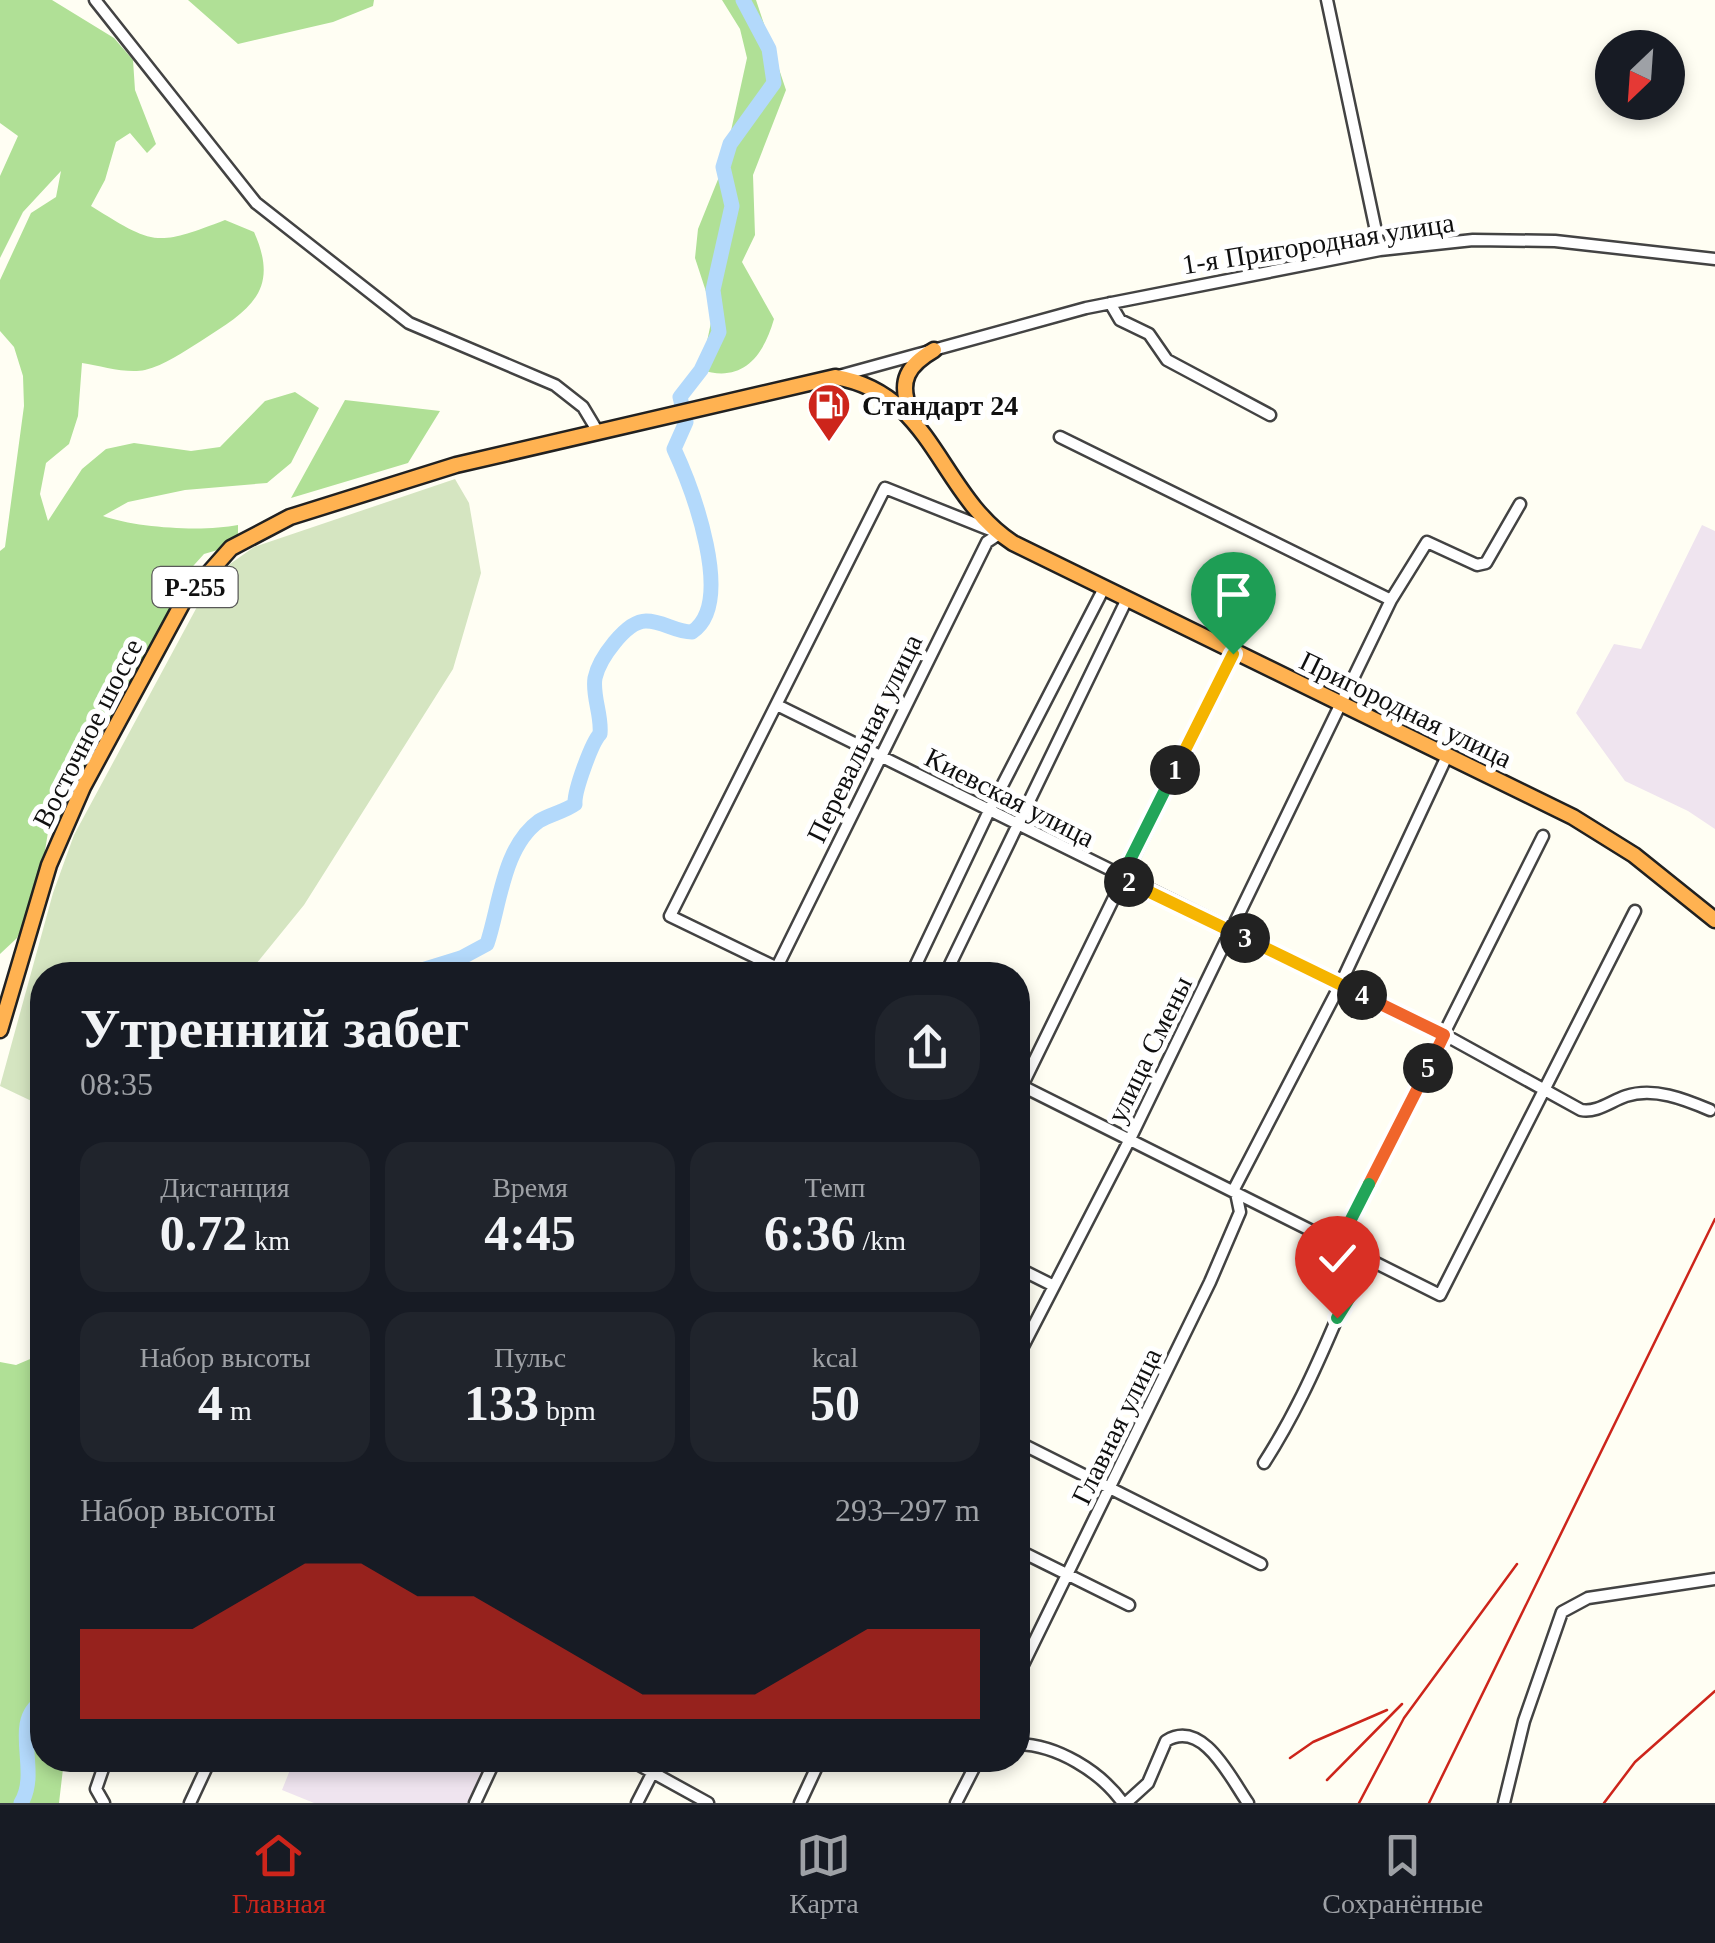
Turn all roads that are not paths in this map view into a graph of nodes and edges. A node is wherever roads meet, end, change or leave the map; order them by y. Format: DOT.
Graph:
graph roads {
  1 [pos="95,0"];
  2 [pos="1328,0"];
  3 [pos="1380,250"];
  4 [pos="1715,259"];
  5 [pos="1110,304"];
  6 [pos="934,350"];
  7 [pos="834,377"];
  8 [pos="1270,415"];
  9 [pos="914,420"];
  10 [pos="646,421"];
  11 [pos="598,432"];
  12 [pos="1060,437"];
  13 [pos="1520,504"];
  14 [pos="998,534"];
  15 [pos="1103,590"];
  16 [pos="1391,600"];
  17 [pos="1126,602"];
  18 [pos="1233,654"];
  19 [pos="778,705"];
  20 [pos="1341,706"];
  21 [pos="1447,756"];
  22 [pos="879,757"];
  23 [pos="989,811"];
  24 [pos="1020,826"];
  25 [pos="1543,836"];
  26 [pos="1121,878"];
  27 [pos="1635,911"];
  28 [pos="1715,920"];
  29 [pos="1232,932"];
  30 [pos="764,962"];
  31 [pos="779,962"];
  32 [pos="917,962"];
  33 [pos="952,962"];
  34 [pos="1340,984"];
  35 [pos="0,1030"];
  36 [pos="1444,1035"];
  37 [pos="1030,1065"];
  38 [pos="1545,1088"];
  39 [pos="1030,1090"];
  40 [pos="1710,1110"];
  41 [pos="1130,1139"];
  42 [pos="1234,1192"];
  43 [pos="1340,1241"];
  44 [pos="1358,1250"];
  45 [pos="1030,1274"];
  46 [pos="1052,1285"];
  47 [pos="1030,1331"];
  48 [pos="1030,1448"];
  49 [pos="1264,1463"];
  50 [pos="1111,1487"];
  51 [pos="1030,1556"];
  52 [pos="1260,1564"];
  53 [pos="1068,1576"];
  54 [pos="1715,1578"];
  55 [pos="1128,1605"];
  56 [pos="1030,1651"];
  57 [pos="1030,1746"];
  58 [pos="104,1772"];
  59 [pos="204,1772"];
  60 [pos="489,1772"];
  61 [pos="653,1772"];
  62 [pos="814,1772"];
  63 [pos="972,1772"];
  64 [pos="100,1798"];
  65 [pos="190,1803"];
  66 [pos="475,1803"];
  67 [pos="637,1803"];
  68 [pos="708,1803"];
  69 [pos="800,1803"];
  70 [pos="956,1803"];
  71 [pos="1124,1803"];
  72 [pos="1248,1803"];
  73 [pos="1504,1803"];
  1 -- 11 [label="street"];
  2 -- 3 [label="street"];
  3 -- 4 [label="street, 1-я Пригородная улица"];
  3 -- 5 [label="street, 1-я Пригородная улица"];
  5 -- 6 [label="street, 1-я Пригородная улица"];
  5 -- 8 [label="street"];
  6 -- 7 [label="street, 1-я Пригородная улица"];
  6 -- 9 [label="highway"];
  7 -- 9 [label="highway, Пригородная улица"];
  7 -- 10 [label="highway, Пригородная улица / Р-255"];
  9 -- 14 [label="highway, Пригородная улица"];
  10 -- 11 [label="highway, Восточное шоссе / Р-255"];
  11 -- 35 [label="highway, Восточное шоссе / Р-255"];
  12 -- 16 [label="street"];
  13 -- 16 [label="street"];
  14 -- 15 [label="highway, Пригородная улица"];
  14 -- 19 [label="street"];
  14 -- 22 [label="street, Перевальная улица"];
  15 -- 17 [label="highway, Пригородная улица"];
  15 -- 23 [label="street"];
  16 -- 20 [label="street"];
  17 -- 18 [label="highway, Пригородная улица"];
  17 -- 24 [label="street"];
  18 -- 20 [label="highway, Пригородная улица"];
  18 -- 26 [label="street"];
  19 -- 22 [label="street, Киевская улица"];
  19 -- 30 [label="street"];
  20 -- 21 [label="highway, Пригородная улица"];
  20 -- 29 [label="street, улица Смены"];
  21 -- 28 [label="highway, Пригородная улица"];
  21 -- 34 [label="street, Главная улица"];
  22 -- 23 [label="street, Киевская улица"];
  22 -- 31 [label="street, Перевальная улица"];
  23 -- 24 [label="street, Киевская улица"];
  23 -- 32 [label="street"];
  24 -- 26 [label="street, Киевская улица"];
  24 -- 33 [label="street"];
  25 -- 36 [label="street"];
  26 -- 29 [label="street, Киевская улица"];
  26 -- 37 [label="street"];
  27 -- 38 [label="street"];
  29 -- 34 [label="street, Киевская улица"];
  29 -- 41 [label="street, улица Смены"];
  34 -- 36 [label="street, Киевская улица"];
  34 -- 42 [label="street, Главная улица"];
  36 -- 38 [label="street, Киевская улица"];
  36 -- 43 [label="street"];
  38 -- 40 [label="street, Киевская улица"];
  38 -- 44 [label="street"];
  39 -- 41 [label="street"];
  41 -- 42 [label="street"];
  41 -- 46 [label="street, улица Смены"];
  42 -- 43 [label="street"];
  42 -- 50 [label="street, Главная улица"];
  43 -- 44 [label="street"];
  44 -- 49 [label="street"];
  45 -- 46 [label="street"];
  46 -- 47 [label="street, улица Смены"];
  48 -- 50 [label="street"];
  50 -- 52 [label="street"];
  50 -- 53 [label="street, Главная улица"];
  51 -- 53 [label="street"];
  53 -- 55 [label="street"];
  53 -- 56 [label="street, Главная улица"];
  54 -- 73 [label="street"];
  57 -- 71 [label="street"];
  58 -- 64 [label="street"];
  59 -- 65 [label="street"];
  60 -- 66 [label="street"];
  61 -- 67 [label="street"];
  61 -- 68 [label="street"];
  62 -- 69 [label="street"];
  63 -- 70 [label="street"];
  71 -- 72 [label="street"];
}
